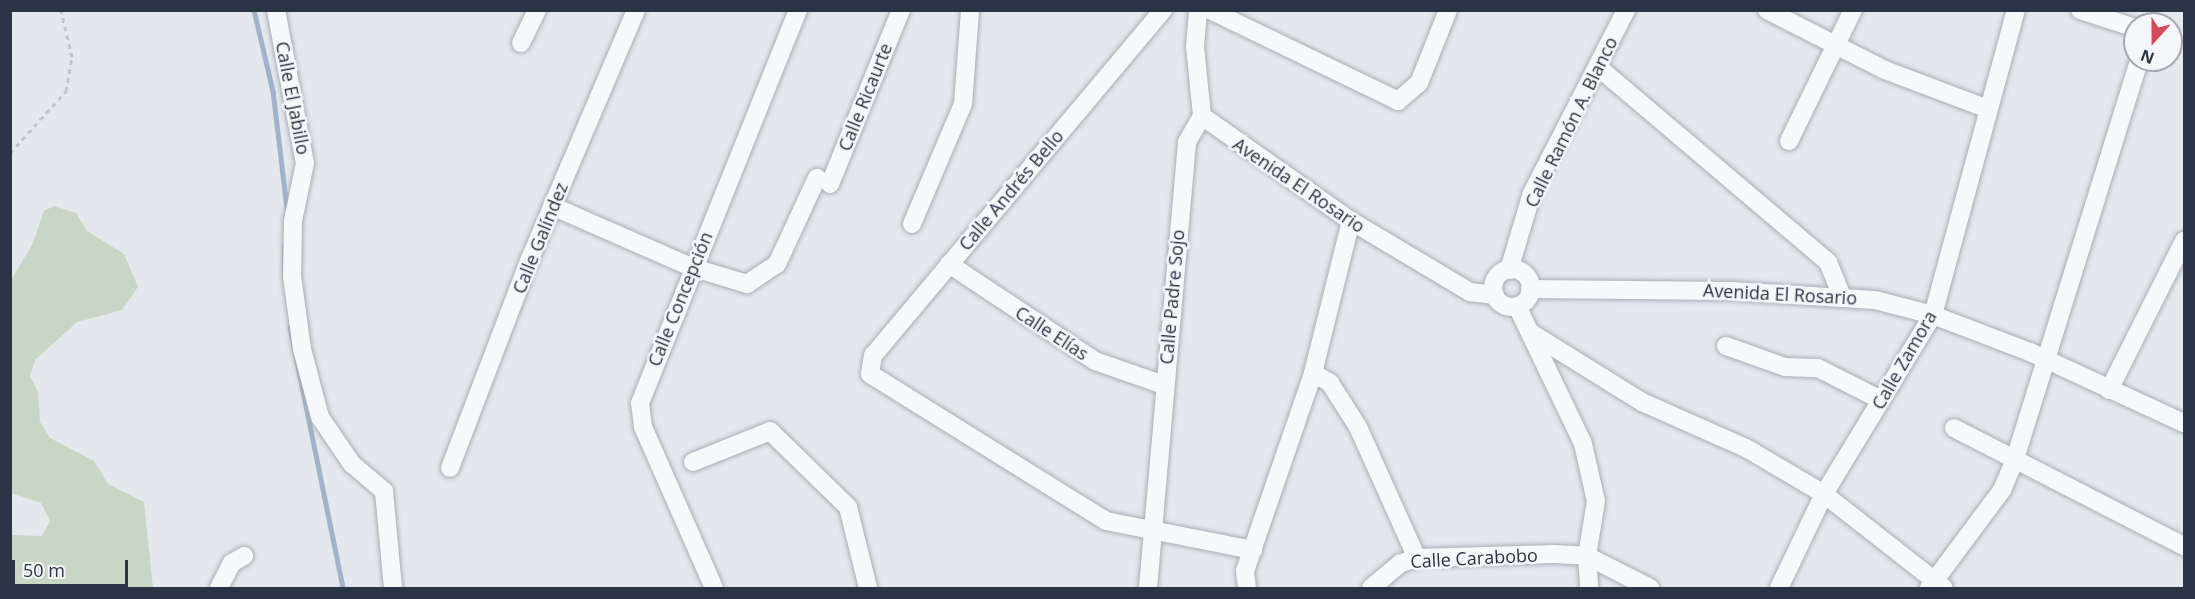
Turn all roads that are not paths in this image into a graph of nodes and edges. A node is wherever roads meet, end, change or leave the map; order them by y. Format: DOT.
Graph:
graph roads {
  1 [pos="276,10"];
  2 [pos="537,10"];
  3 [pos="636,10"];
  4 [pos="798,10"];
  5 [pos="901,10"];
  6 [pos="970,10"];
  7 [pos="1163,10"];
  8 [pos="1198,10"];
  9 [pos="1210,10"];
  10 [pos="1448,10"];
  11 [pos="1626,10"];
  12 [pos="1767,10"];
  13 [pos="1853,10"];
  14 [pos="2016,10"];
  15 [pos="2080,10"];
  16 [pos="2123,24"];
  17 [pos="521,43"];
  18 [pos="1833,45"];
  19 [pos="1598,68"];
  20 [pos="2135,72"];
  21 [pos="1988,109"];
  22 [pos="1202,116"];
  23 [pos="1789,141"];
  24 [pos="552,206"];
  25 [pos="1351,221"];
  26 [pos="912,224"];
  27 [pos="2184,241"];
  28 [pos="949,264"];
  29 [pos="691,267"];
  30 [pos="1509,270"];
  31 [pos="1530,289"];
  32 [pos="1841,294"];
  33 [pos="1495,296"];
  34 [pos="1517,306"];
  35 [pos="1933,315"];
  36 [pos="1531,333"];
  37 [pos="1726,346"];
  38 [pos="2045,359"];
  39 [pos="1313,373"];
  40 [pos="1164,385"];
  41 [pos="2109,390"];
  42 [pos="1881,400"];
  43 [pos="2184,423"];
  44 [pos="1954,428"];
  45 [pos="2015,459"];
  46 [pos="693,462"];
  47 [pos="450,468"];
  48 [pos="1824,494"];
  49 [pos="1152,534"];
  50 [pos="2184,546"];
  51 [pos="1253,550"];
  52 [pos="244,556"];
  53 [pos="1587,556"];
  54 [pos="1416,558"];
  55 [pos="1935,586"];
  56 [pos="219,588"];
  57 [pos="393,588"];
  58 [pos="714,588"];
  59 [pos="868,588"];
  60 [pos="1148,588"];
  61 [pos="1247,588"];
  62 [pos="1371,588"];
  63 [pos="1589,588"];
  64 [pos="1650,588"];
  65 [pos="1779,588"];
  1 -- 57 [label="street, Calle El Jabillo"];
  2 -- 17 [label="street"];
  3 -- 24 [label="street, Calle Galíndez"];
  4 -- 29 [label="street, Calle Concepción"];
  5 -- 29 [label="street, Calle Ricaurte"];
  6 -- 26 [label="street"];
  7 -- 28 [label="street, Calle Andrés Bello"];
  8 -- 22 [label="street"];
  9 -- 10 [label="street"];
  11 -- 19 [label="street, Calle Ramón A. Blanco"];
  12 -- 18 [label="street"];
  13 -- 18 [label="street"];
  14 -- 21 [label="street, Calle Zamora"];
  15 -- 16 [label="street"];
  18 -- 21 [label="street"];
  18 -- 23 [label="street"];
  19 -- 30 [label="street, Calle Ramón A. Blanco"];
  19 -- 32 [label="street"];
  20 -- 38 [label="street"];
  21 -- 35 [label="street, Calle Zamora"];
  22 -- 25 [label="street, Avenida El Rosario"];
  22 -- 40 [label="street, Calle Padre Sojo"];
  24 -- 29 [label="street, Calle Ricaurte"];
  24 -- 47 [label="street, Calle Galíndez"];
  25 -- 33 [label="street, Avenida El Rosario"];
  25 -- 39 [label="street"];
  27 -- 41 [label="street"];
  28 -- 40 [label="street, Calle Elías"];
  28 -- 49 [label="street, Calle Andrés Bello"];
  29 -- 58 [label="street, Calle Concepción"];
  30 -- 31 [label="street"];
  30 -- 33 [label="street"];
  31 -- 32 [label="street, Avenida El Rosario"];
  31 -- 34 [label="street"];
  32 -- 35 [label="street, Avenida El Rosario"];
  33 -- 34 [label="street, Avenida El Rosario"];
  34 -- 36 [label="street"];
  35 -- 38 [label="street, Avenida El Rosario"];
  35 -- 42 [label="street, Calle Zamora"];
  36 -- 48 [label="street"];
  36 -- 53 [label="street"];
  37 -- 42 [label="street"];
  38 -- 41 [label="street, Avenida El Rosario"];
  38 -- 45 [label="street"];
  39 -- 51 [label="street"];
  39 -- 54 [label="street"];
  40 -- 49 [label="street, Calle Padre Sojo"];
  41 -- 43 [label="street, Avenida El Rosario"];
  42 -- 48 [label="street, Calle Zamora"];
  44 -- 45 [label="street"];
  45 -- 50 [label="street"];
  45 -- 55 [label="street"];
  46 -- 59 [label="street"];
  48 -- 55 [label="street"];
  48 -- 65 [label="street, Calle Zamora"];
  49 -- 51 [label="street"];
  49 -- 60 [label="street, Calle Padre Sojo"];
  51 -- 61 [label="street"];
  52 -- 56 [label="street"];
  53 -- 54 [label="street, Calle Carabobo"];
  53 -- 63 [label="street"];
  53 -- 64 [label="street"];
  54 -- 62 [label="street, Calle Carabobo"];
}
